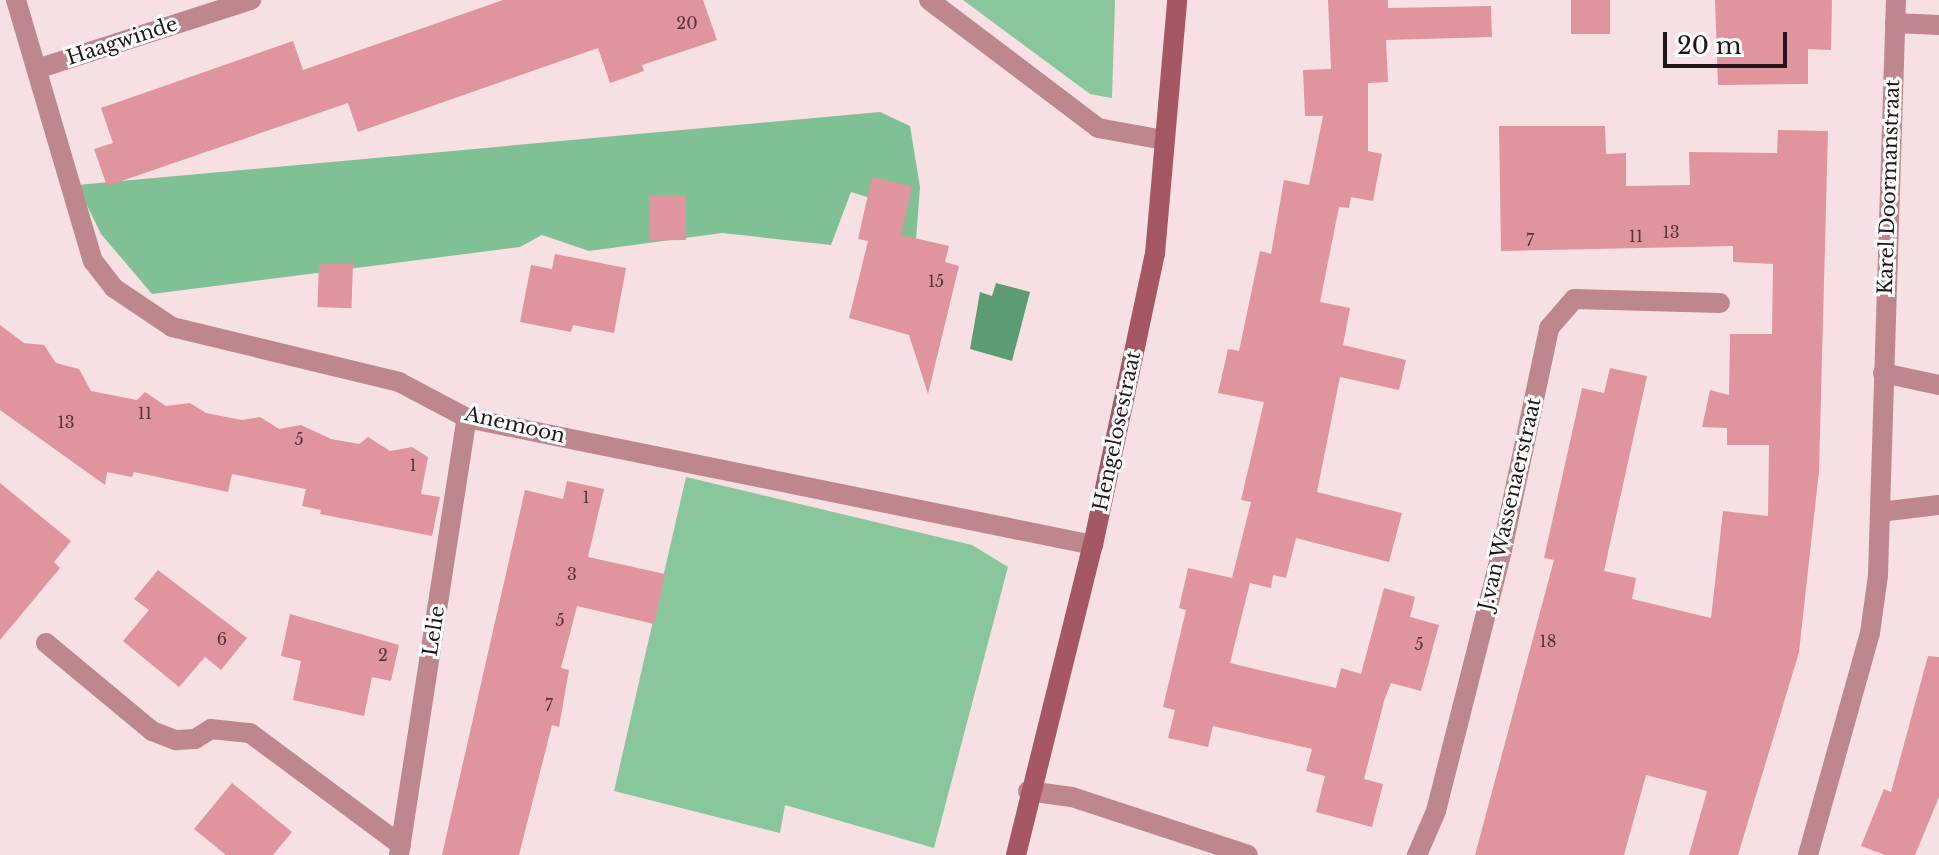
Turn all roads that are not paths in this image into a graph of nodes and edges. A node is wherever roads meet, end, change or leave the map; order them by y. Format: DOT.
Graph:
graph roads {
  1 [pos="16,0"];
  2 [pos="251,0"];
  3 [pos="929,0"];
  4 [pos="1177,0"];
  5 [pos="1896,0"];
  6 [pos="1895,23"];
  7 [pos="1939,25"];
  8 [pos="40,68"];
  9 [pos="1164,140"];
  10 [pos="1720,303"];
  11 [pos="1883,373"];
  12 [pos="1939,385"];
  13 [pos="467,418"];
  14 [pos="1939,505"];
  15 [pos="1880,512"];
  16 [pos="1093,545"];
  17 [pos="46,643"];
  18 [pos="1028,791"];
  19 [pos="400,850"];
  20 [pos="1016,855"];
  21 [pos="1248,855"];
  22 [pos="1417,855"];
  23 [pos="1808,855"];
  1 -- 8 [label="street, Anemoon"];
  2 -- 8 [label="street, Haagwinde"];
  3 -- 9 [label="street"];
  4 -- 9 [label="main road, Hengelosestraat"];
  5 -- 6 [label="street, Karel Doormanstraat"];
  6 -- 7 [label="street"];
  6 -- 11 [label="street, Karel Doormanstraat"];
  8 -- 13 [label="street, Anemoon"];
  9 -- 16 [label="main road, Hengelosestraat"];
  10 -- 22 [label="street, J.van Wassenaerstraat"];
  11 -- 12 [label="street"];
  11 -- 15 [label="street, Karel Doormanstraat"];
  13 -- 16 [label="street, Anemoon"];
  13 -- 19 [label="street, Lelie"];
  14 -- 15 [label="street"];
  15 -- 23 [label="street, Karel Doormanstraat"];
  16 -- 18 [label="main road, Hengelosestraat"];
  17 -- 19 [label="street, Lelie"];
  18 -- 20 [label="main road, Hengelosestraat"];
  18 -- 21 [label="street"];
}
